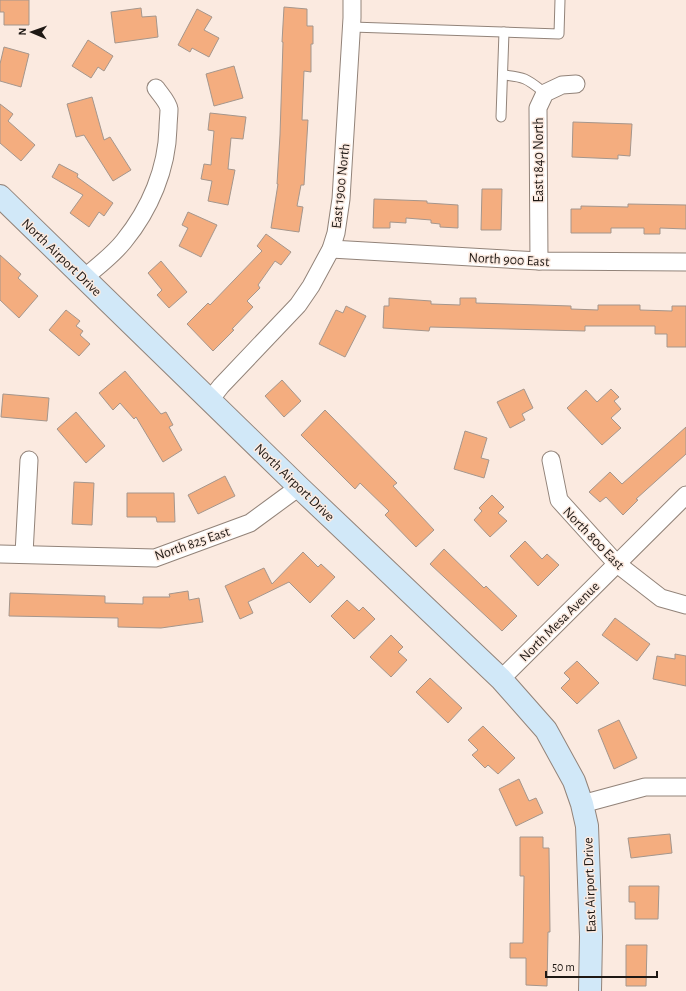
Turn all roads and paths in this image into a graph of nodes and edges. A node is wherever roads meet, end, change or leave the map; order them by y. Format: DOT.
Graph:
graph roads {
  1 [pos="352,0"];
  2 [pos="560,0"];
  3 [pos="352,27"];
  4 [pos="504,32"];
  5 [pos="503,75"];
  6 [pos="576,84"];
  7 [pos="156,88"];
  8 [pos="545,93"];
  9 [pos="501,117"];
  10 [pos="0,196"];
  11 [pos="331,249"];
  12 [pos="539,261"];
  13 [pos="686,262"];
  14 [pos="84,278"];
  15 [pos="210,400"];
  16 [pos="29,460"];
  17 [pos="551,460"];
  18 [pos="299,487"];
  19 [pos="686,495"];
  20 [pos="0,554"];
  21 [pos="24,554"];
  22 [pos="616,564"];
  23 [pos="686,605"];
  24 [pos="501,679"];
  25 [pos="574,781"];
  26 [pos="686,788"];
  27 [pos="582,804"];
  28 [pos="590,991"];
  1 -- 3 [label="street, East 1900 North"];
  2 -- 4 [label="lane"];
  3 -- 4 [label="lane"];
  3 -- 11 [label="street, East 1900 North"];
  4 -- 5 [label="lane"];
  5 -- 8 [label="lane"];
  5 -- 9 [label="lane"];
  6 -- 8 [label="street"];
  7 -- 14 [label="street"];
  8 -- 12 [label="street, East 1840 North"];
  10 -- 14 [label="street, North Airport Drive"];
  11 -- 12 [label="street, North 900 East"];
  11 -- 15 [label="street, East 1900 North"];
  12 -- 13 [label="street, North 900 East"];
  14 -- 15 [label="street, North Airport Drive"];
  15 -- 18 [label="street, North Airport Drive"];
  16 -- 21 [label="street"];
  17 -- 22 [label="street, North 800 East"];
  18 -- 21 [label="street, North 825 East"];
  18 -- 24 [label="street, North Airport Drive"];
  19 -- 22 [label="street, North Mesa Avenue"];
  20 -- 21 [label="street, North 825 East"];
  22 -- 23 [label="street, North 800 East"];
  22 -- 24 [label="street, North Mesa Avenue"];
  24 -- 25 [label="street, North Airport Drive"];
  25 -- 27 [label="street, East Airport Drive"];
  26 -- 27 [label="street"];
  27 -- 28 [label="street, East Airport Drive"];
}
